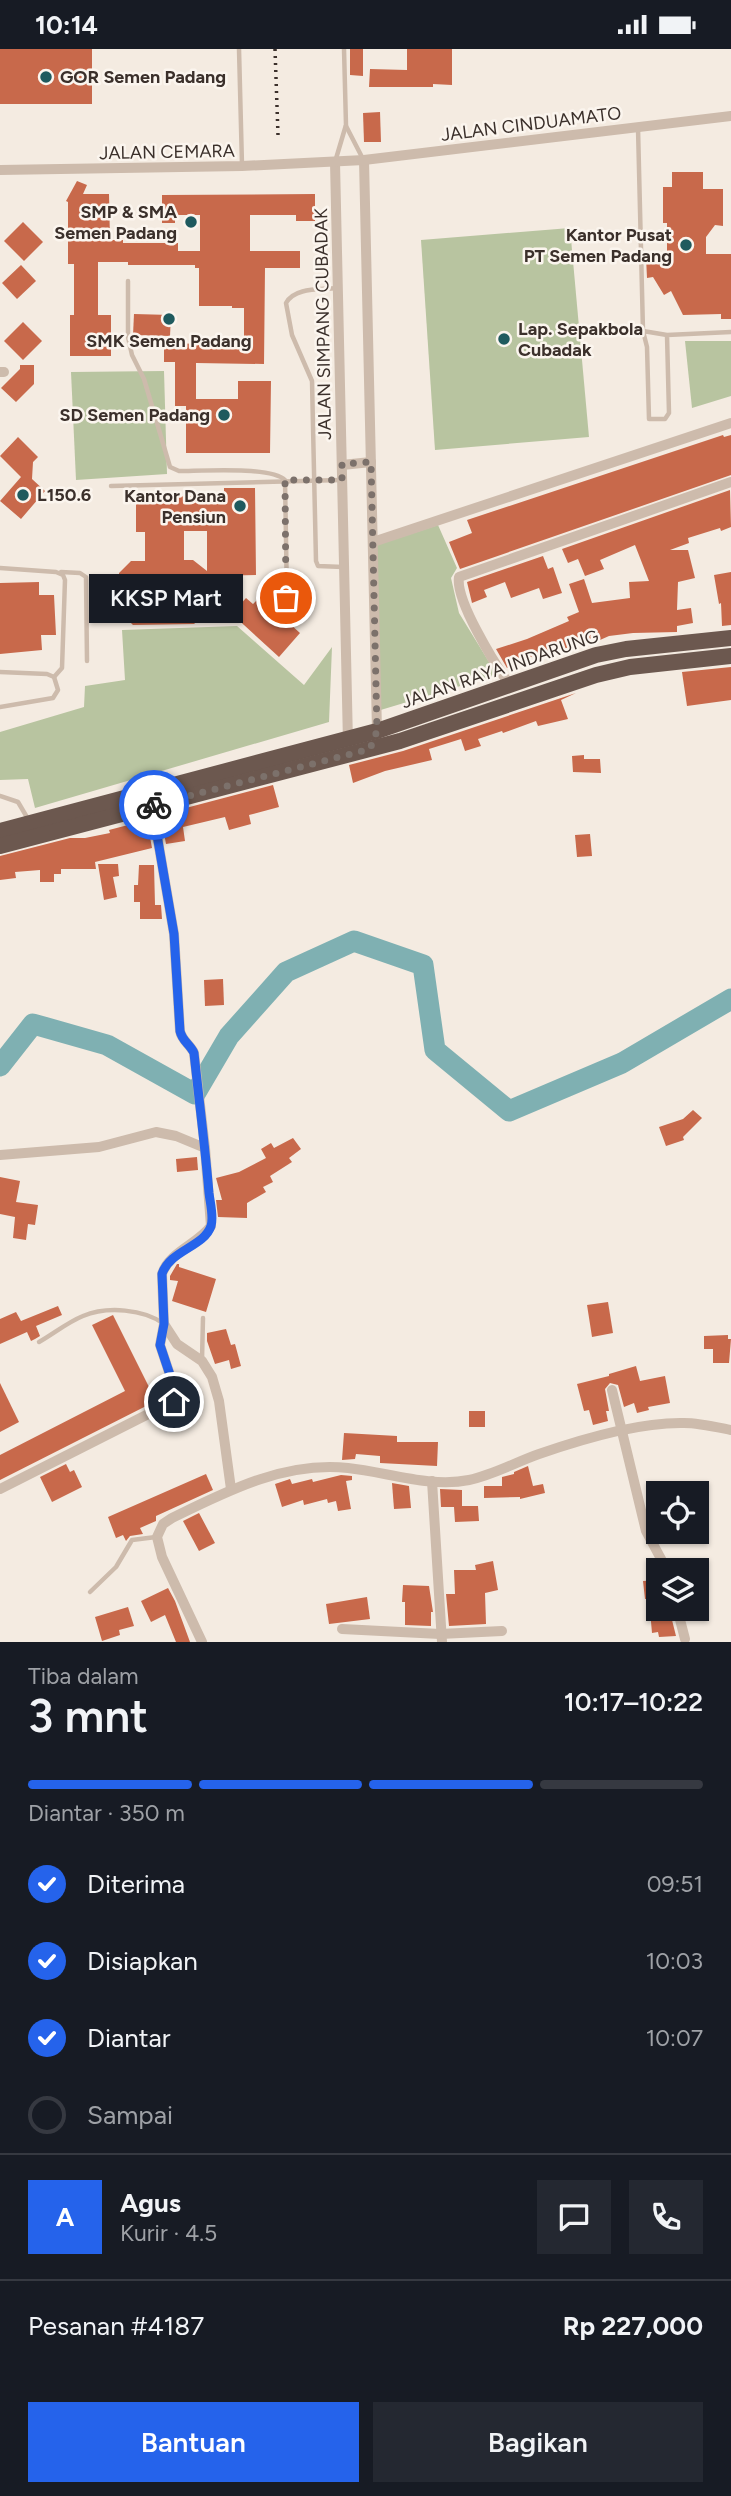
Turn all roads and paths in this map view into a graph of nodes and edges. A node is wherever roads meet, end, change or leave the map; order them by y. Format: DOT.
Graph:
graph roads {
  1 [pos="239,49"];
  2 [pos="344,49"];
  3 [pos="731,116"];
  4 [pos="346,125"];
  5 [pos="638,128"];
  6 [pos="364,160"];
  7 [pos="335,162"];
  8 [pos="242,166"];
  9 [pos="0,170"];
  10 [pos="128,281"];
  11 [pos="338,288"];
  12 [pos="643,331"];
  13 [pos="731,332"];
  14 [pos="667,335"];
  15 [pos="731,423"];
  16 [pos="371,462"];
  17 [pos="342,464"];
  18 [pos="314,479"];
  19 [pos="285,480"];
  20 [pos="342,480"];
  21 [pos="731,482"];
  22 [pos="111,486"];
  23 [pos="373,542"];
  24 [pos="344,567"];
  25 [pos="0,568"];
  26 [pos="56,572"];
  27 [pos="286,598"];
  28 [pos="731,638"];
  29 [pos="731,656"];
  30 [pos="88,661"];
  31 [pos="0,672"];
  32 [pos="54,677"];
  33 [pos="509,684"];
  34 [pos="0,707"];
  35 [pos="377,731"];
  36 [pos="347,738"];
  37 [pos="370,749"];
  38 [pos="348,756"];
  39 [pos="0,796"];
  40 [pos="152,806"];
  41 [pos="31,824"];
  42 [pos="0,831"];
  43 [pos="0,846"];
  44 [pos="205,1148"];
  45 [pos="0,1155"];
  46 [pos="203,1318"];
  47 [pos="164,1324"];
  48 [pos="39,1342"];
  49 [pos="202,1361"];
  50 [pos="612,1390"];
  51 [pos="731,1430"];
  52 [pos="622,1431"];
  53 [pos="432,1481"];
  54 [pos="0,1489"];
  55 [pos="231,1489"];
  56 [pos="157,1537"];
  57 [pos="661,1558"];
  58 [pos="90,1592"];
  59 [pos="680,1621"];
  60 [pos="342,1629"];
  61 [pos="502,1631"];
  62 [pos="441,1638"];
  63 [pos="685,1639"];
  64 [pos="202,1642"];
  1 -- 8 [label="lane"];
  2 -- 4 [label="lane"];
  3 -- 5 [label="street, JALAN CINDUAMATO"];
  4 -- 6 [label="lane"];
  4 -- 7 [label="lane"];
  5 -- 6 [label="street, JALAN CINDUAMATO"];
  5 -- 12 [label="lane"];
  6 -- 7 [label="street, JALAN CINDUAMATO"];
  6 -- 16 [label="street"];
  7 -- 8 [label="street, JALAN CEMARA"];
  7 -- 11 [label="street, JALAN SIMPANG CUBADAK"];
  8 -- 9 [label="street, JALAN CEMARA"];
  10 -- 19 [label="lane"];
  11 -- 17 [label="street, JALAN SIMPANG CUBADAK"];
  11 -- 18 [label="lane"];
  12 -- 14 [label="lane"];
  12 -- 14 [label="lane"];
  13 -- 14 [label="lane"];
  15 -- 23 [label="street"];
  16 -- 17 [label="street"];
  16 -- 23 [label="street"];
  17 -- 20 [label="street, JALAN SIMPANG CUBADAK"];
  18 -- 19 [label="lane"];
  18 -- 20 [label="lane"];
  18 -- 24 [label="lane"];
  19 -- 22 [label="lane"];
  19 -- 27 [label="lane"];
  20 -- 24 [label="street, JALAN SIMPANG CUBADAK"];
  21 -- 33 [label="street"];
  23 -- 35 [label="street"];
  24 -- 36 [label="street, JALAN SIMPANG CUBADAK"];
  25 -- 26 [label="lane"];
  26 -- 30 [label="lane"];
  26 -- 32 [label="lane"];
  28 -- 33 [label="highway, JALAN RAYA INDARUNG"];
  29 -- 37 [label="highway, JALAN RAYA INDARUNG"];
  31 -- 32 [label="lane"];
  32 -- 34 [label="lane"];
  33 -- 35 [label="highway, JALAN RAYA INDARUNG"];
  35 -- 36 [label="highway, JALAN RAYA INDARUNG"];
  35 -- 37 [label="street"];
  36 -- 38 [label="street, JALAN SIMPANG CUBADAK"];
  36 -- 41 [label="highway, JALAN RAYA INDARUNG"];
  37 -- 38 [label="highway, JALAN RAYA INDARUNG"];
  38 -- 40 [label="highway, JALAN RAYA INDARUNG"];
  39 -- 41 [label="lane"];
  40 -- 43 [label="highway, JALAN RAYA INDARUNG"];
  40 -- 44 [label="street"];
  41 -- 42 [label="highway, JALAN RAYA INDARUNG"];
  44 -- 45 [label="street"];
  44 -- 47 [label="street"];
  46 -- 49 [label="lane"];
  47 -- 48 [label="lane"];
  47 -- 49 [label="street"];
  47 -- 54 [label="street"];
  49 -- 55 [label="street"];
  50 -- 52 [label="street"];
  51 -- 52 [label="street"];
  52 -- 53 [label="street"];
  52 -- 57 [label="street"];
  53 -- 55 [label="street"];
  53 -- 62 [label="street"];
  55 -- 56 [label="street"];
  56 -- 58 [label="lane"];
  56 -- 64 [label="street"];
  59 -- 63 [label="street"];
  60 -- 62 [label="street"];
  61 -- 62 [label="street"];
}
